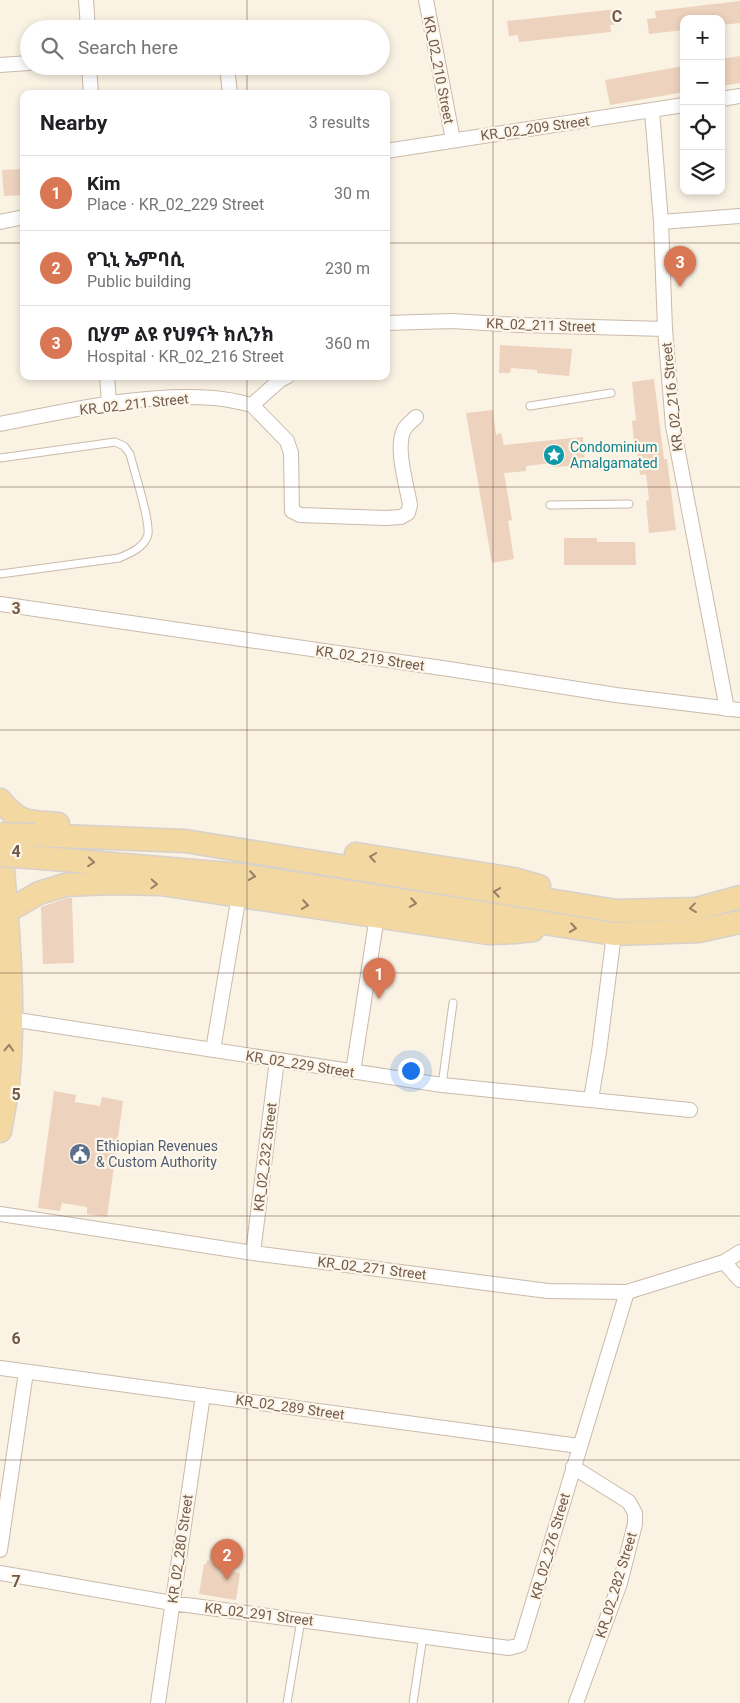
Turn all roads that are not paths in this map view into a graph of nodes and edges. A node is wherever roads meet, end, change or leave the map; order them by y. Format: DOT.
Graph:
graph roads {
  1 [pos="86,0"];
  2 [pos="426,0"];
  3 [pos="87,20"];
  4 [pos="20,63"];
  5 [pos="0,64"];
  6 [pos="90,75"];
  7 [pos="228,76"];
  8 [pos="91,90"];
  9 [pos="230,90"];
  10 [pos="740,96"];
  11 [pos="725,98"];
  12 [pos="680,107"];
  13 [pos="652,111"];
  14 [pos="453,140"];
  15 [pos="390,150"];
  16 [pos="740,216"];
  17 [pos="20,218"];
  18 [pos="0,222"];
  19 [pos="661,222"];
  20 [pos="390,322"];
  21 [pos="665,328"];
  22 [pos="107,380"];
  23 [pos="280,380"];
  24 [pos="611,393"];
  25 [pos="109,404"];
  26 [pos="252,405"];
  27 [pos="530,406"];
  28 [pos="416,417"];
  29 [pos="0,424"];
  30 [pos="0,458"];
  31 [pos="629,504"];
  32 [pos="550,506"];
  33 [pos="0,574"];
  34 [pos="0,604"];
  35 [pos="734,709"];
  36 [pos="0,800"];
  37 [pos="0,829"];
  38 [pos="0,834"];
  39 [pos="0,856"];
  40 [pos="239,895"];
  41 [pos="740,897"];
  42 [pos="572,904"];
  43 [pos="6,912"];
  44 [pos="377,916"];
  45 [pos="740,922"];
  46 [pos="548,924"];
  47 [pos="614,934"];
  48 [pos="453,1003"];
  49 [pos="11,1019"];
  50 [pos="213,1050"];
  51 [pos="278,1060"];
  52 [pos="353,1072"];
  53 [pos="442,1085"];
  54 [pos="591,1099"];
  55 [pos="690,1110"];
  56 [pos="0,1131"];
  57 [pos="0,1214"];
  58 [pos="740,1252"];
  59 [pos="254,1253"];
  60 [pos="724,1262"];
  61 [pos="740,1280"];
  62 [pos="627,1292"];
  63 [pos="0,1368"];
  64 [pos="26,1372"];
  65 [pos="202,1395"];
  66 [pos="579,1446"];
  67 [pos="573,1467"];
  68 [pos="0,1550"];
  69 [pos="0,1573"];
  70 [pos="172,1603"];
  71 [pos="301,1620"];
  72 [pos="423,1636"];
  73 [pos="520,1645"];
  74 [pos="158,1703"];
  75 [pos="287,1703"];
  76 [pos="413,1703"];
  77 [pos="576,1703"];
  1 -- 3 [label="street"];
  2 -- 14 [label="street, KR_02_210 Street"];
  4 -- 5 [label="street"];
  6 -- 8 [label="street"];
  7 -- 9 [label="street"];
  10 -- 11 [label="street"];
  12 -- 13 [label="street, KR_02_209 Street"];
  13 -- 14 [label="street, KR_02_209 Street"];
  13 -- 19 [label="street, KR_02_216 Street"];
  14 -- 15 [label="street, KR_02_209 Street"];
  16 -- 19 [label="street"];
  17 -- 18 [label="street"];
  19 -- 21 [label="street, KR_02_216 Street"];
  20 -- 21 [label="street, KR_02_211 Street"];
  21 -- 35 [label="street, KR_02_216 Street"];
  22 -- 25 [label="street"];
  23 -- 26 [label="street"];
  24 -- 27 [label="lane"];
  25 -- 26 [label="street, KR_02_211 Street"];
  25 -- 29 [label="street, KR_02_211 Street"];
  26 -- 28 [label="street"];
  30 -- 33 [label="lane"];
  31 -- 32 [label="lane"];
  34 -- 35 [label="street, KR_02_219 Street"];
  42 -- 36 [label="main road, one-way"];
  37 -- 43 [label="main road"];
  42 -- 38 [label="main road, one-way, bridge"];
  39 -- 46 [label="main road, one-way, bridge"];
  43 -- 40 [label="main road, one-way"];
  40 -- 44 [label="main road, one-way"];
  40 -- 50 [label="street"];
  41 -- 42 [label="main road, one-way"];
  43 -- 49 [label="main road"];
  44 -- 46 [label="main road"];
  44 -- 52 [label="street"];
  45 -- 47 [label="main road"];
  46 -- 47 [label="main road, one-way"];
  47 -- 54 [label="street"];
  48 -- 53 [label="lane"];
  49 -- 50 [label="street, KR_02_229 Street"];
  56 -- 49 [label="main road, one-way"];
  50 -- 51 [label="street, KR_02_229 Street"];
  51 -- 52 [label="street, KR_02_229 Street"];
  51 -- 59 [label="street, KR_02_232 Street"];
  52 -- 53 [label="street, KR_02_229 Street"];
  53 -- 54 [label="street, KR_02_229 Street"];
  54 -- 55 [label="street, KR_02_229 Street"];
  57 -- 59 [label="street, KR_02_271 Street"];
  58 -- 60 [label="street, KR_02_271 Street"];
  59 -- 62 [label="street, KR_02_271 Street"];
  60 -- 61 [label="street"];
  60 -- 62 [label="street, KR_02_271 Street"];
  62 -- 66 [label="street, KR_02_276 Street"];
  63 -- 64 [label="street, KR_02_289 Street"];
  64 -- 65 [label="street, KR_02_289 Street"];
  64 -- 68 [label="street"];
  65 -- 66 [label="street, KR_02_289 Street"];
  65 -- 70 [label="street, KR_02_280 Street"];
  66 -- 67 [label="street, KR_02_276 Street"];
  67 -- 73 [label="street, KR_02_276 Street"];
  67 -- 77 [label="street, KR_02_282 Street"];
  69 -- 70 [label="street, KR_02_291 Street"];
  70 -- 71 [label="street, KR_02_291 Street"];
  70 -- 74 [label="street, KR_02_280 Street"];
  71 -- 72 [label="street, KR_02_291 Street"];
  71 -- 75 [label="lane"];
  72 -- 73 [label="street, KR_02_291 Street"];
  72 -- 76 [label="lane"];
}
